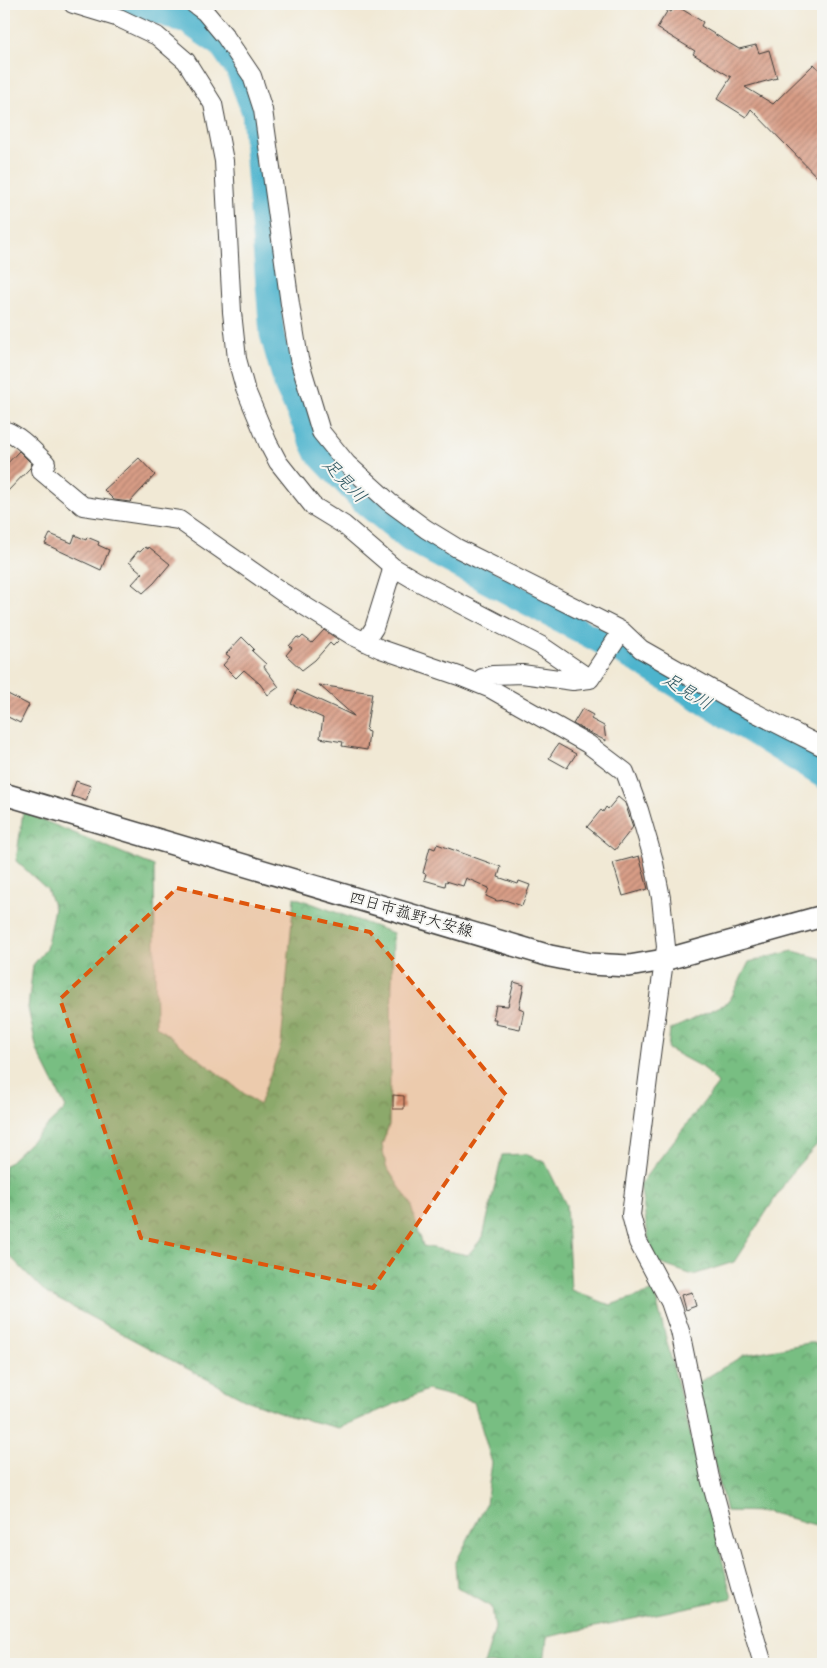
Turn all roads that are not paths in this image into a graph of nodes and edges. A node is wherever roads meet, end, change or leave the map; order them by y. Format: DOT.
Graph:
graph roads {
  1 [pos="73,4"];
  2 [pos="194,4"];
  3 [pos="4,430"];
  4 [pos="394,567"];
  5 [pos="622,631"];
  6 [pos="365,642"];
  7 [pos="590,679"];
  8 [pos="477,683"];
  9 [pos="823,747"];
  10 [pos="4,794"];
  11 [pos="823,916"];
  12 [pos="664,960"];
  13 [pos="763,1664"];
  1 -- 4 [label="street"];
  2 -- 5 [label="street"];
  3 -- 6 [label="street"];
  4 -- 6 [label="street"];
  4 -- 7 [label="street"];
  5 -- 7 [label="street"];
  5 -- 9 [label="street"];
  6 -- 8 [label="street"];
  7 -- 8 [label="street"];
  8 -- 12 [label="street"];
  10 -- 12 [label="main road, 四日市菰野大安線"];
  11 -- 12 [label="main road, 四日市菰野大安線"];
  12 -- 13 [label="street"];
}
